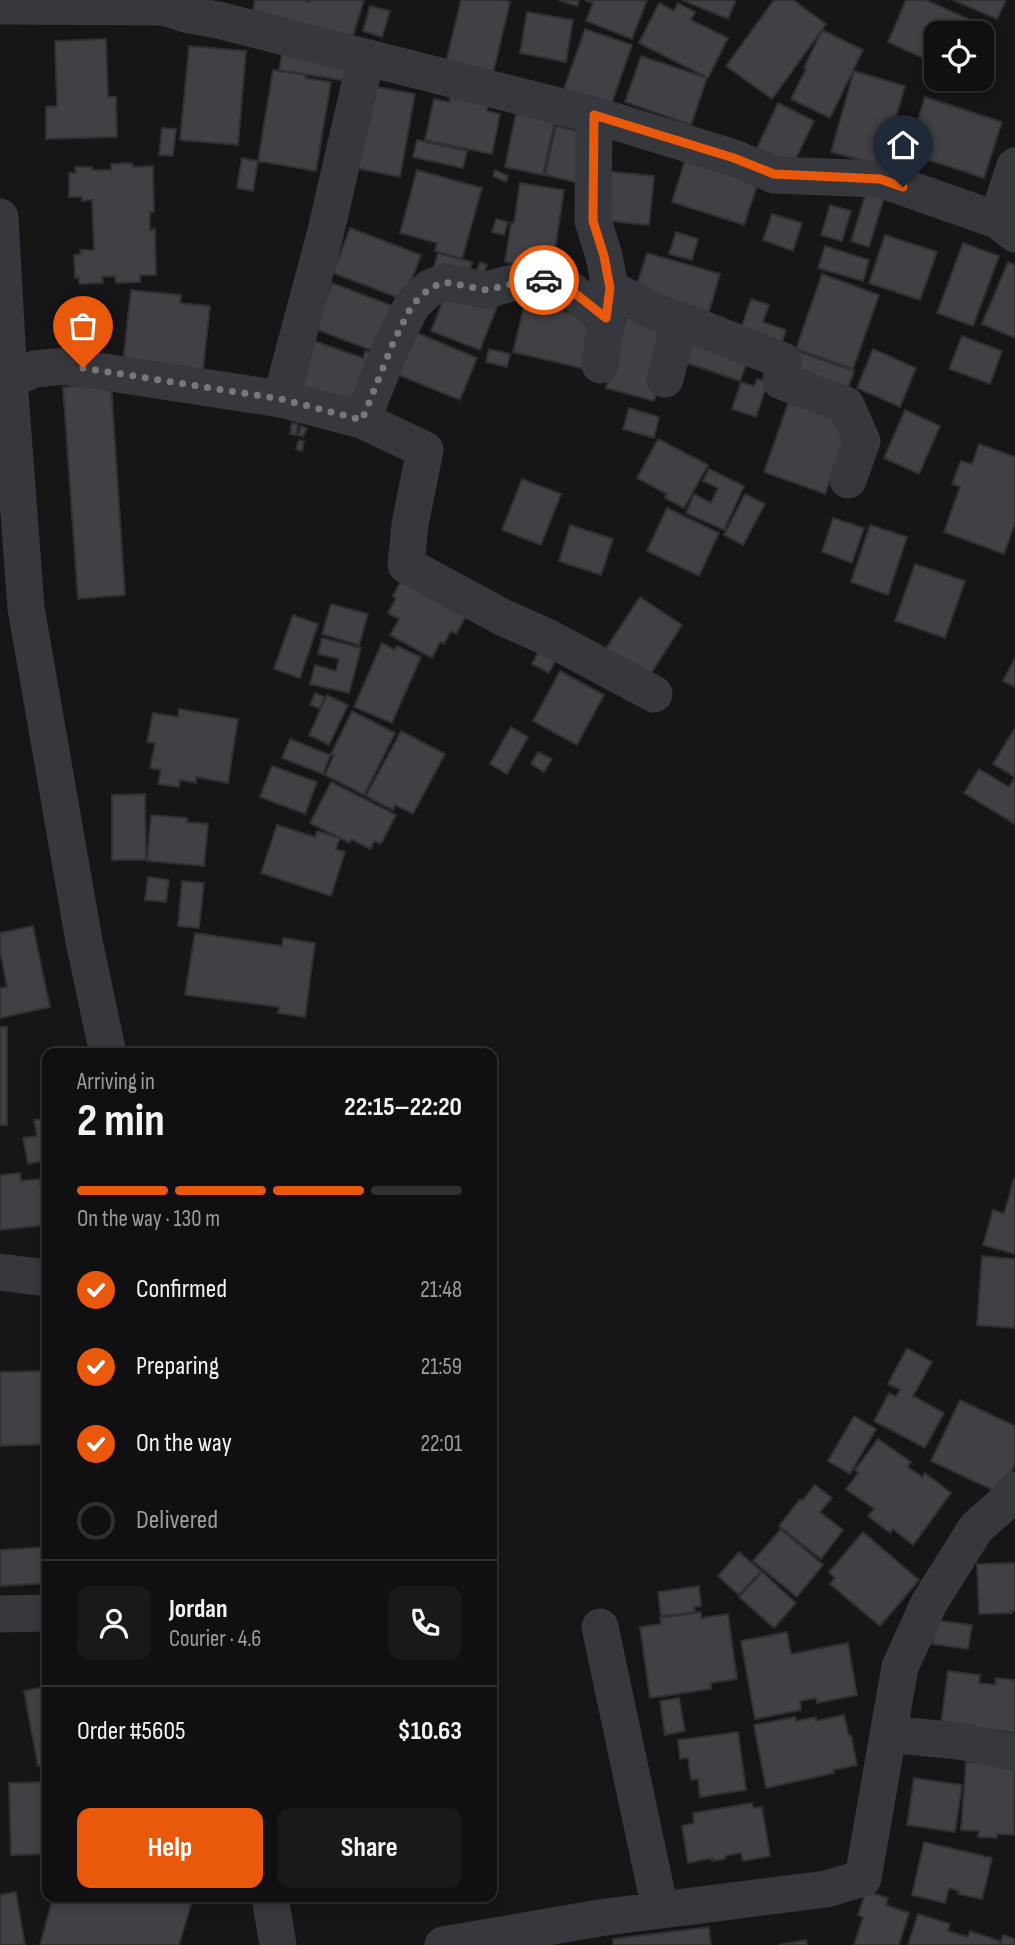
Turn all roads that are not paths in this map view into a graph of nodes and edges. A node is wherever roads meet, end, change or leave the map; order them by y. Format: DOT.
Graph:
graph roads {
  1 [pos="165,3"];
  2 [pos="0,6"];
  3 [pos="366,58"];
  4 [pos="594,115"];
  5 [pos="1015,166"];
  6 [pos="0,217"];
  7 [pos="1006,227"];
  8 [pos="608,303"];
  9 [pos="680,320"];
  10 [pos="600,365"];
  11 [pos="6,367"];
  12 [pos="665,379"];
  13 [pos="281,399"];
  14 [pos="362,420"];
  15 [pos="848,480"];
  16 [pos="654,694"];
  17 [pos="107,1048"];
  18 [pos="0,1272"];
  19 [pos="42,1277"];
  20 [pos="1015,1490"];
  21 [pos="42,1613"];
  22 [pos="0,1614"];
  23 [pos="600,1627"];
  24 [pos="888,1734"];
  25 [pos="1015,1753"];
  26 [pos="271,1902"];
  27 [pos="660,1909"];
  28 [pos="601,1931"];
  29 [pos="278,1945"];
  30 [pos="443,1945"];
  1 -- 2 [label="street"];
  1 -- 3 [label="street"];
  3 -- 4 [label="street"];
  3 -- 13 [label="street"];
  4 -- 7 [label="street"];
  4 -- 8 [label="street"];
  5 -- 7 [label="street"];
  6 -- 11 [label="street"];
  8 -- 9 [label="street"];
  8 -- 10 [label="street"];
  8 -- 14 [label="street"];
  9 -- 12 [label="street"];
  9 -- 15 [label="street"];
  11 -- 13 [label="street"];
  11 -- 17 [label="street"];
  13 -- 14 [label="street"];
  14 -- 16 [label="street"];
  18 -- 19 [label="street"];
  20 -- 24 [label="street"];
  21 -- 22 [label="street"];
  23 -- 27 [label="street"];
  24 -- 25 [label="street"];
  24 -- 27 [label="street"];
  26 -- 29 [label="street"];
  27 -- 28 [label="street"];
  28 -- 30 [label="street"];
}
